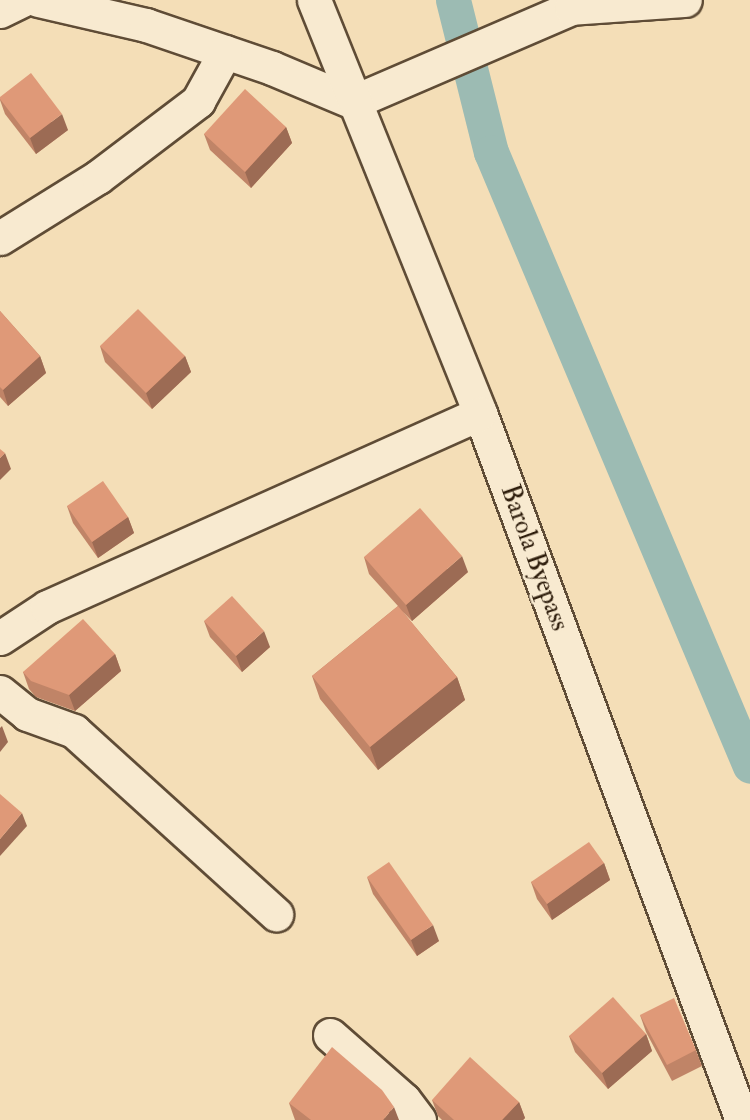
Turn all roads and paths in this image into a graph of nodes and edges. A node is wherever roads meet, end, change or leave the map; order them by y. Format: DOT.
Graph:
graph roads {
  1 [pos="23,0"];
  2 [pos="38,0"];
  3 [pos="314,0"];
  4 [pos="685,0"];
  5 [pos="542,10"];
  6 [pos="0,11"];
  7 [pos="225,52"];
  8 [pos="365,97"];
  9 [pos="0,238"];
  10 [pos="480,413"];
  11 [pos="0,638"];
  12 [pos="0,692"];
  13 [pos="275,914"];
  14 [pos="330,1035"];
  15 [pos="419,1120"];
  16 [pos="742,1120"];
  1 -- 6 [label="street"];
  2 -- 7 [label="street"];
  3 -- 8 [label="street, Barola Byepass"];
  4 -- 5 [label="street"];
  5 -- 8 [label="street"];
  7 -- 8 [label="street"];
  7 -- 9 [label="street"];
  8 -- 10 [label="street, Barola Byepass"];
  10 -- 11 [label="street"];
  10 -- 16 [label="street, Barola Byepass"];
  12 -- 13 [label="street"];
  14 -- 15 [label="street"];
}
